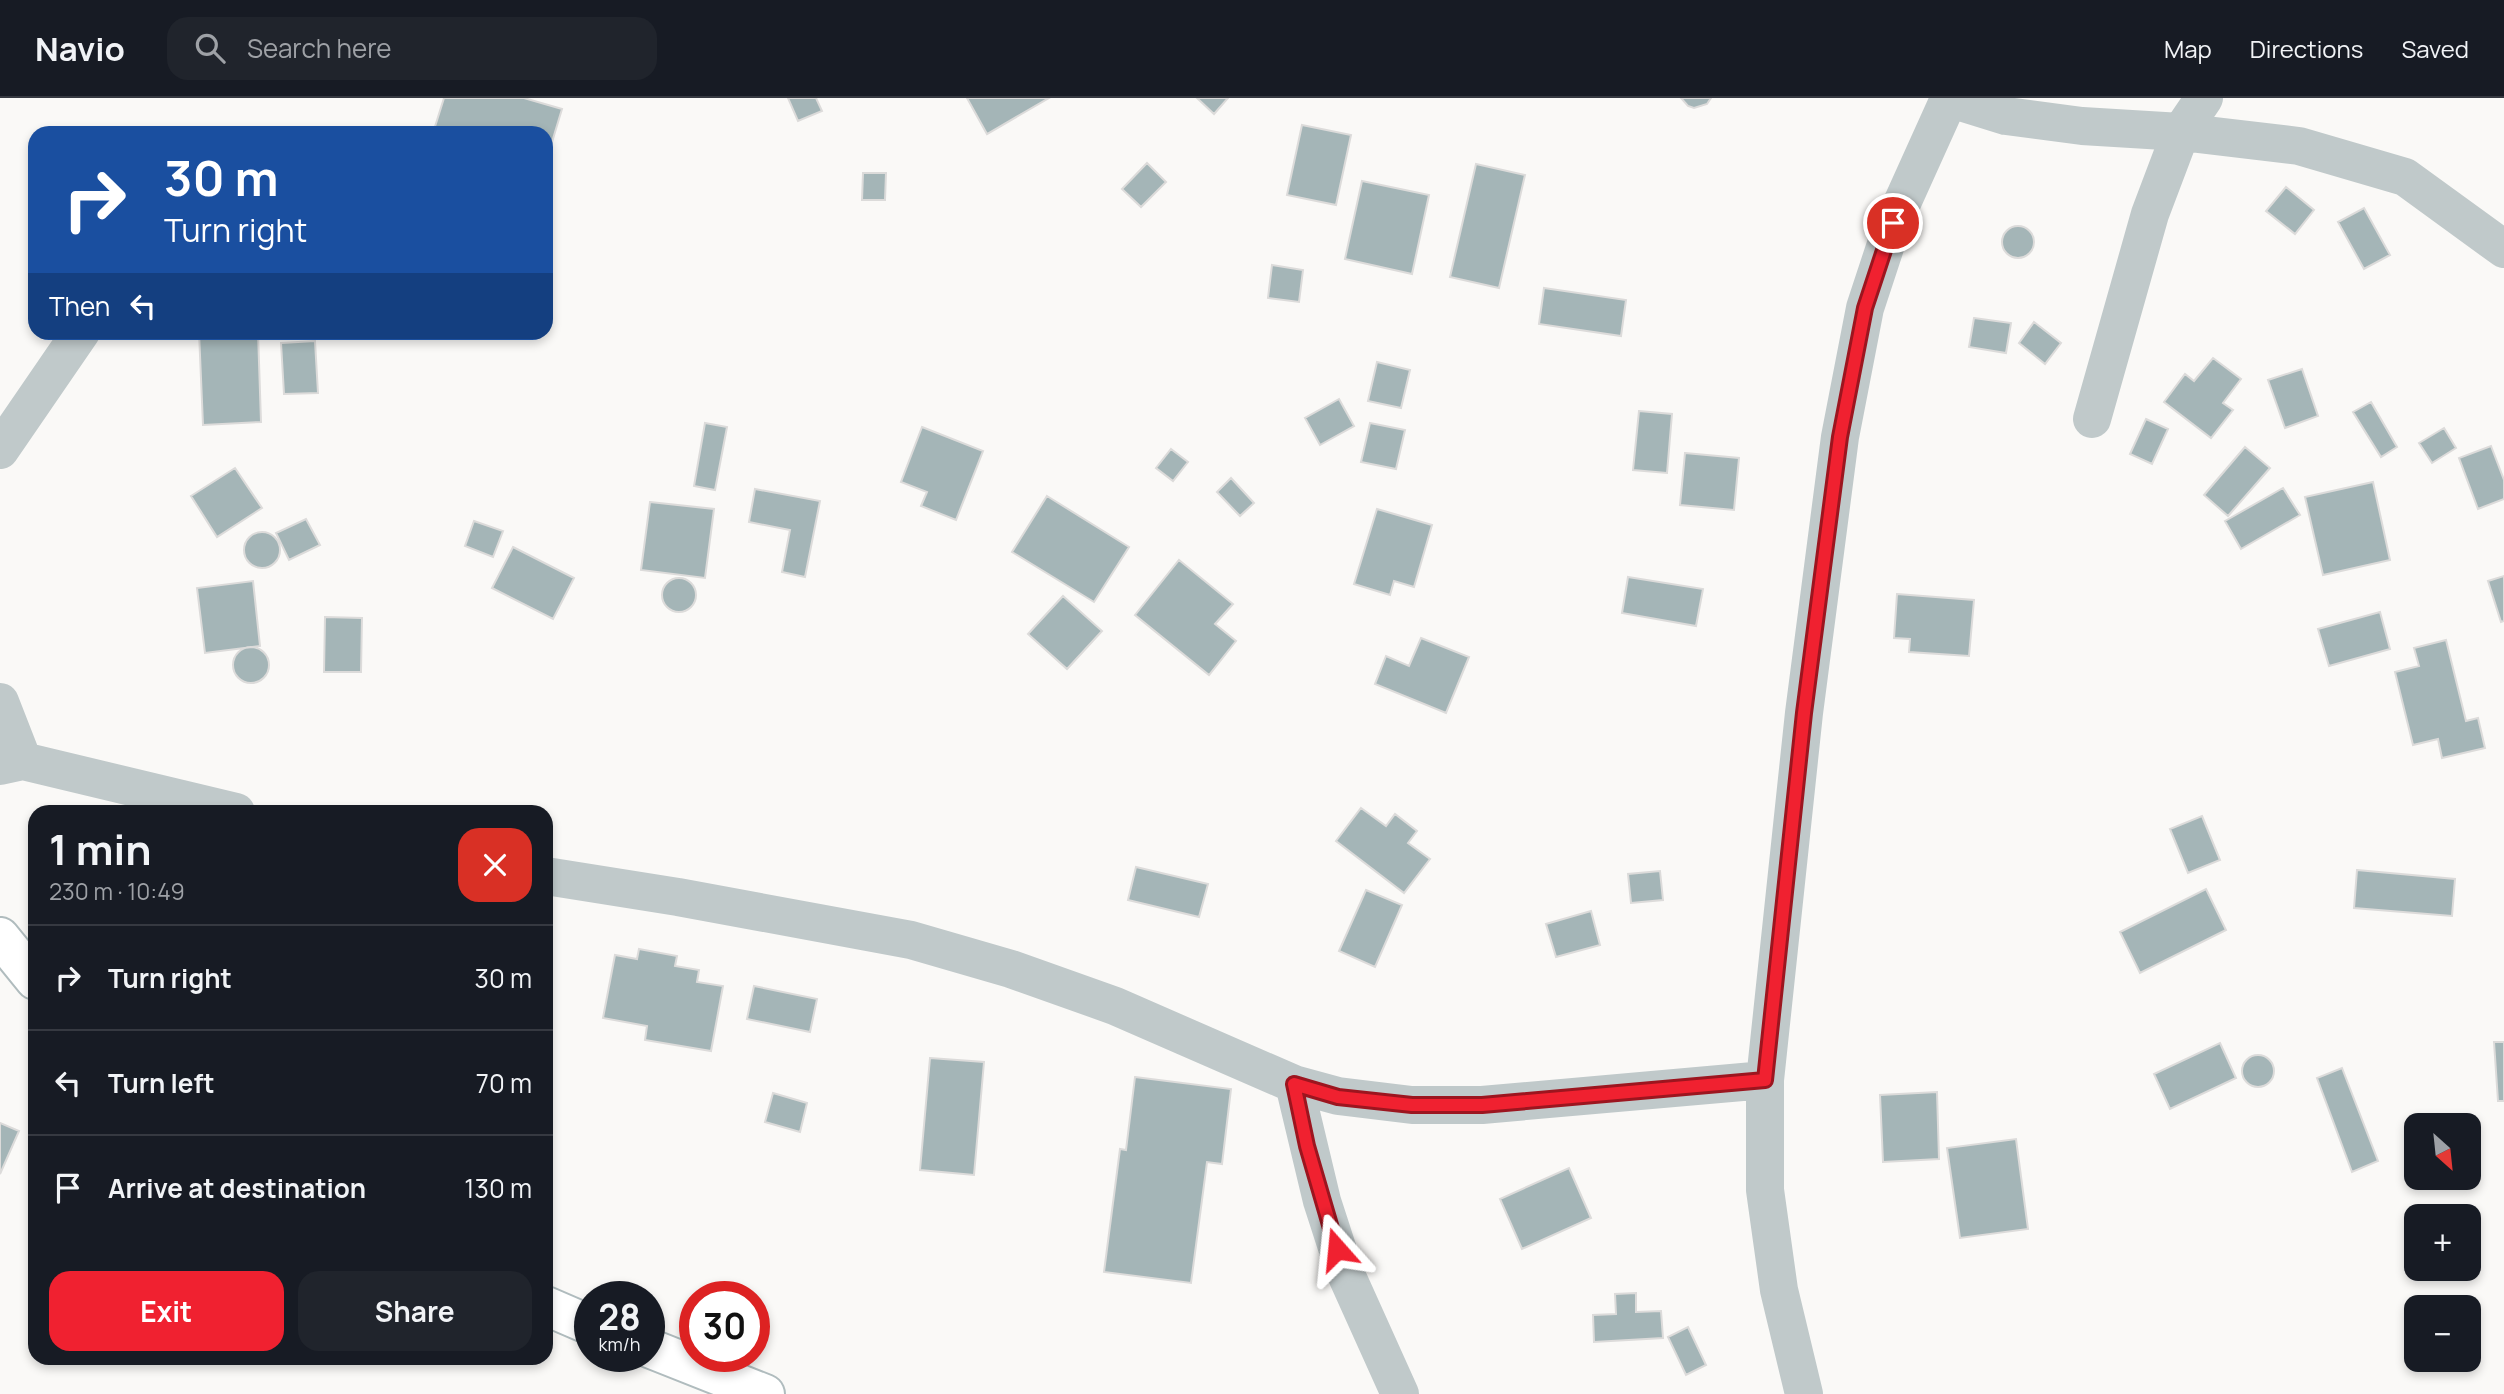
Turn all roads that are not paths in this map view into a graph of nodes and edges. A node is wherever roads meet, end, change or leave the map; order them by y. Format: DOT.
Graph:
graph roads {
  1 [pos="1948,98"];
  2 [pos="2204,98"];
  3 [pos="2181,132"];
  4 [pos="2504,249"];
  5 [pos="76,340"];
  6 [pos="2092,419"];
  7 [pos="0,450"];
  8 [pos="0,702"];
  9 [pos="11,764"];
  10 [pos="203,805"];
  11 [pos="553,877"];
  12 [pos="0,937"];
  13 [pos="28,971"];
  14 [pos="1765,1080"];
  15 [pos="1294,1084"];
  16 [pos="553,1309"];
  17 [pos="574,1318"];
  18 [pos="665,1354"];
  19 [pos="765,1394"];
  20 [pos="1400,1394"];
  21 [pos="1804,1394"];
  1 -- 3 [label="street"];
  1 -- 14 [label="street"];
  2 -- 3 [label="street"];
  3 -- 4 [label="street"];
  3 -- 6 [label="street"];
  5 -- 7 [label="street"];
  8 -- 9 [label="street"];
  9 -- 10 [label="street"];
  11 -- 15 [label="street"];
  12 -- 13 [label="street"];
  14 -- 15 [label="street"];
  14 -- 21 [label="street"];
  15 -- 20 [label="street"];
  16 -- 17 [label="street"];
  18 -- 19 [label="street"];
}
